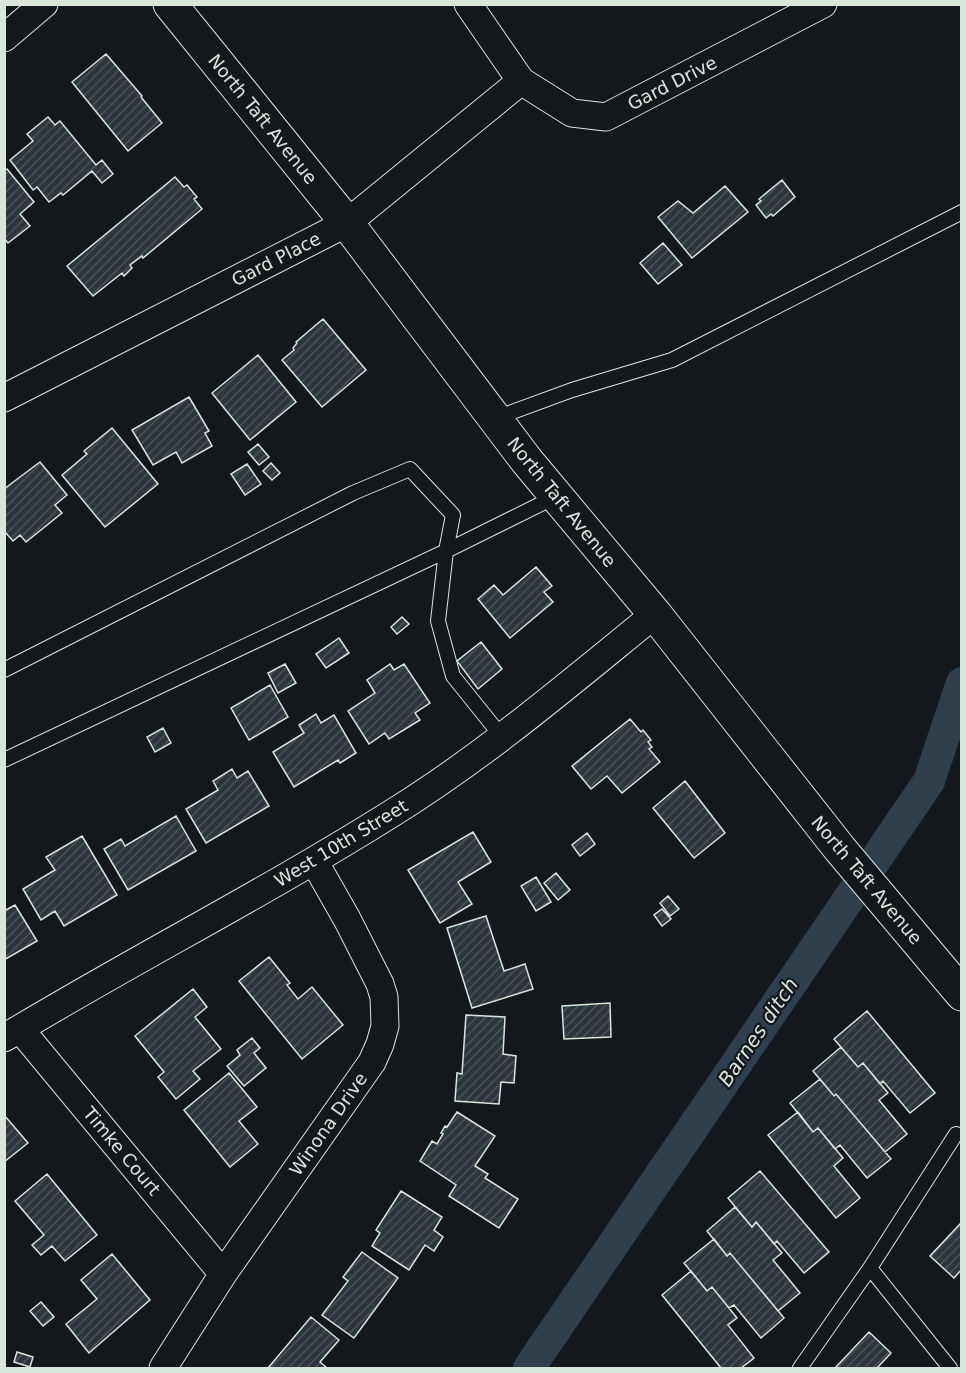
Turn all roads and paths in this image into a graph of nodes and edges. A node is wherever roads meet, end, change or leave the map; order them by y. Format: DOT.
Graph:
graph roads {
  1 [pos="44,4"];
  2 [pos="170,4"];
  3 [pos="468,4"];
  4 [pos="823,4"];
  5 [pos="4,38"];
  6 [pos="521,81"];
  7 [pos="962,212"];
  8 [pos="347,222"];
  9 [pos="4,398"];
  10 [pos="495,418"];
  11 [pos="556,496"];
  12 [pos="446,551"];
  13 [pos="655,614"];
  14 [pos="4,670"];
  15 [pos="502,737"];
  16 [pos="4,760"];
  17 [pos="314,861"];
  18 [pos="962,994"];
  19 [pos="12,1034"];
  20 [pos="956,1134"];
  21 [pos="870,1268"];
  22 [pos="223,1274"];
  23 [pos="163,1368"];
  24 [pos="800,1368"];
  25 [pos="950,1368"];
  1 -- 5 [label="street"];
  2 -- 8 [label="main road, North Taft Avenue"];
  3 -- 6 [label="street"];
  4 -- 6 [label="street, Gard Drive"];
  6 -- 8 [label="street, Gard Place"];
  7 -- 10 [label="lane"];
  8 -- 9 [label="street, Gard Place"];
  8 -- 10 [label="main road, North Taft Avenue"];
  10 -- 11 [label="main road, North Taft Avenue"];
  11 -- 12 [label="lane"];
  11 -- 13 [label="main road, North Taft Avenue"];
  12 -- 14 [label="lane"];
  12 -- 15 [label="lane"];
  12 -- 16 [label="lane"];
  13 -- 15 [label="street, West 10th Street"];
  13 -- 18 [label="main road, North Taft Avenue"];
  15 -- 17 [label="street, West 10th Street"];
  17 -- 19 [label="street, West 10th Street"];
  17 -- 22 [label="street, Winona Drive"];
  19 -- 22 [label="street, Timke Court"];
  20 -- 21 [label="lane"];
  21 -- 24 [label="lane"];
  21 -- 25 [label="lane"];
  22 -- 23 [label="street, Winona Drive"];
}
